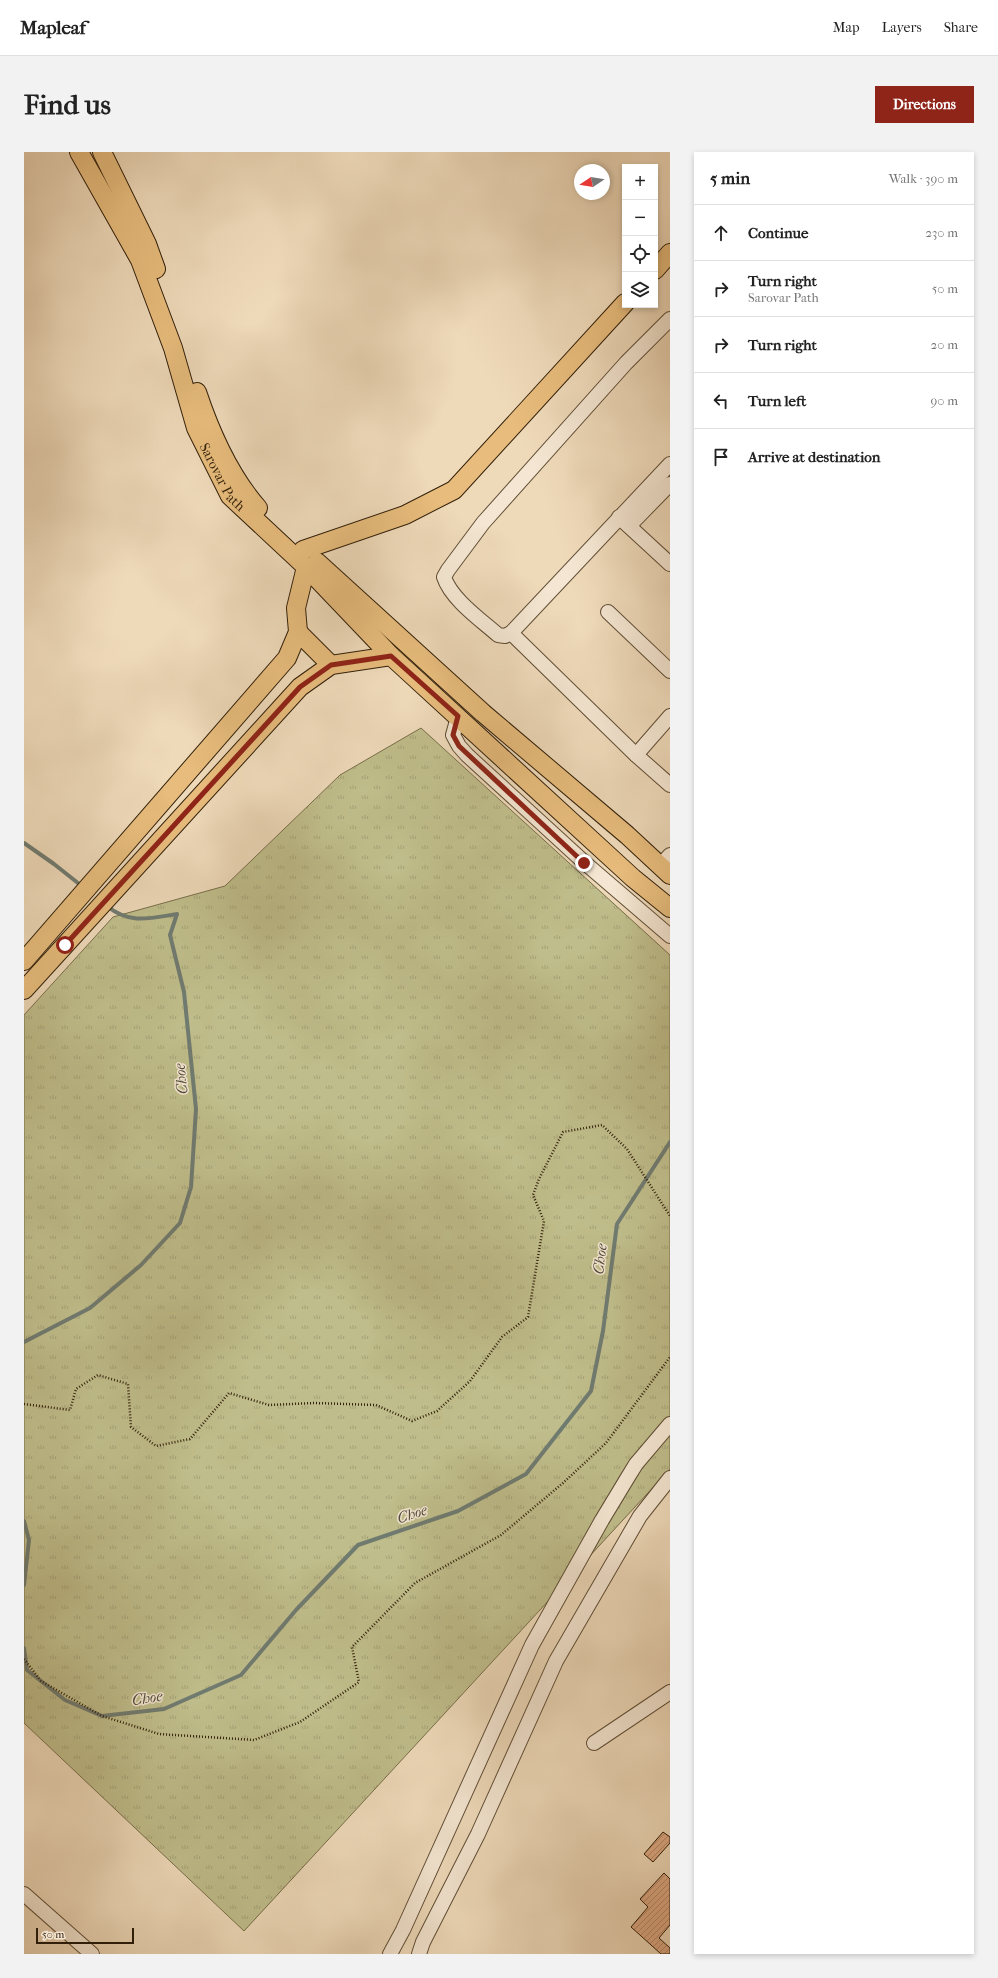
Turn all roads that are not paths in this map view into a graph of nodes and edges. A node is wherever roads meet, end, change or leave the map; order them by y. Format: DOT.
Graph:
graph roads {
  1 [pos="79,152"];
  2 [pos="102,152"];
  3 [pos="670,253"];
  4 [pos="658,267"];
  5 [pos="622,306"];
  6 [pos="670,320"];
  7 [pos="670,464"];
  8 [pos="670,484"];
  9 [pos="624,522"];
  10 [pos="305,558"];
  11 [pos="670,564"];
  12 [pos="608,612"];
  13 [pos="298,632"];
  14 [pos="511,633"];
  15 [pos="391,656"];
  16 [pos="331,665"];
  17 [pos="670,671"];
  18 [pos="458,716"];
  19 [pos="670,716"];
  20 [pos="636,755"];
  21 [pos="670,785"];
  22 [pos="667,866"];
  23 [pos="106,867"];
  24 [pos="123,882"];
  25 [pos="670,908"];
  26 [pos="670,936"];
  27 [pos="24,961"];
  28 [pos="24,990"];
  29 [pos="670,1424"];
  30 [pos="670,1478"];
  31 [pos="669,1695"];
  32 [pos="594,1743"];
  33 [pos="24,1894"];
  34 [pos="92,1954"];
  35 [pos="390,1954"];
  36 [pos="419,1954"];
  1 -- 10 [label="main road, Sarovar Path"];
  2 -- 10 [label="main road"];
  3 -- 4 [label="main road"];
  5 -- 10 [label="main road"];
  6 -- 14 [label="street"];
  7 -- 9 [label="street"];
  8 -- 9 [label="street"];
  9 -- 11 [label="street"];
  9 -- 14 [label="street"];
  10 -- 13 [label="main road"];
  10 -- 15 [label="main road, Sarovar Path"];
  10 -- 22 [label="main road"];
  12 -- 17 [label="street"];
  13 -- 16 [label="main road"];
  13 -- 23 [label="main road"];
  14 -- 20 [label="street"];
  15 -- 16 [label="main road"];
  15 -- 18 [label="main road, Sarovar Path"];
  16 -- 24 [label="main road"];
  18 -- 25 [label="main road, Sarovar Path"];
  18 -- 26 [label="street"];
  19 -- 20 [label="street"];
  20 -- 21 [label="street"];
  23 -- 24 [label="main road"];
  23 -- 27 [label="main road"];
  24 -- 28 [label="main road"];
  29 -- 35 [label="street"];
  30 -- 36 [label="street"];
  31 -- 32 [label="street"];
  33 -- 34 [label="street"];
}
